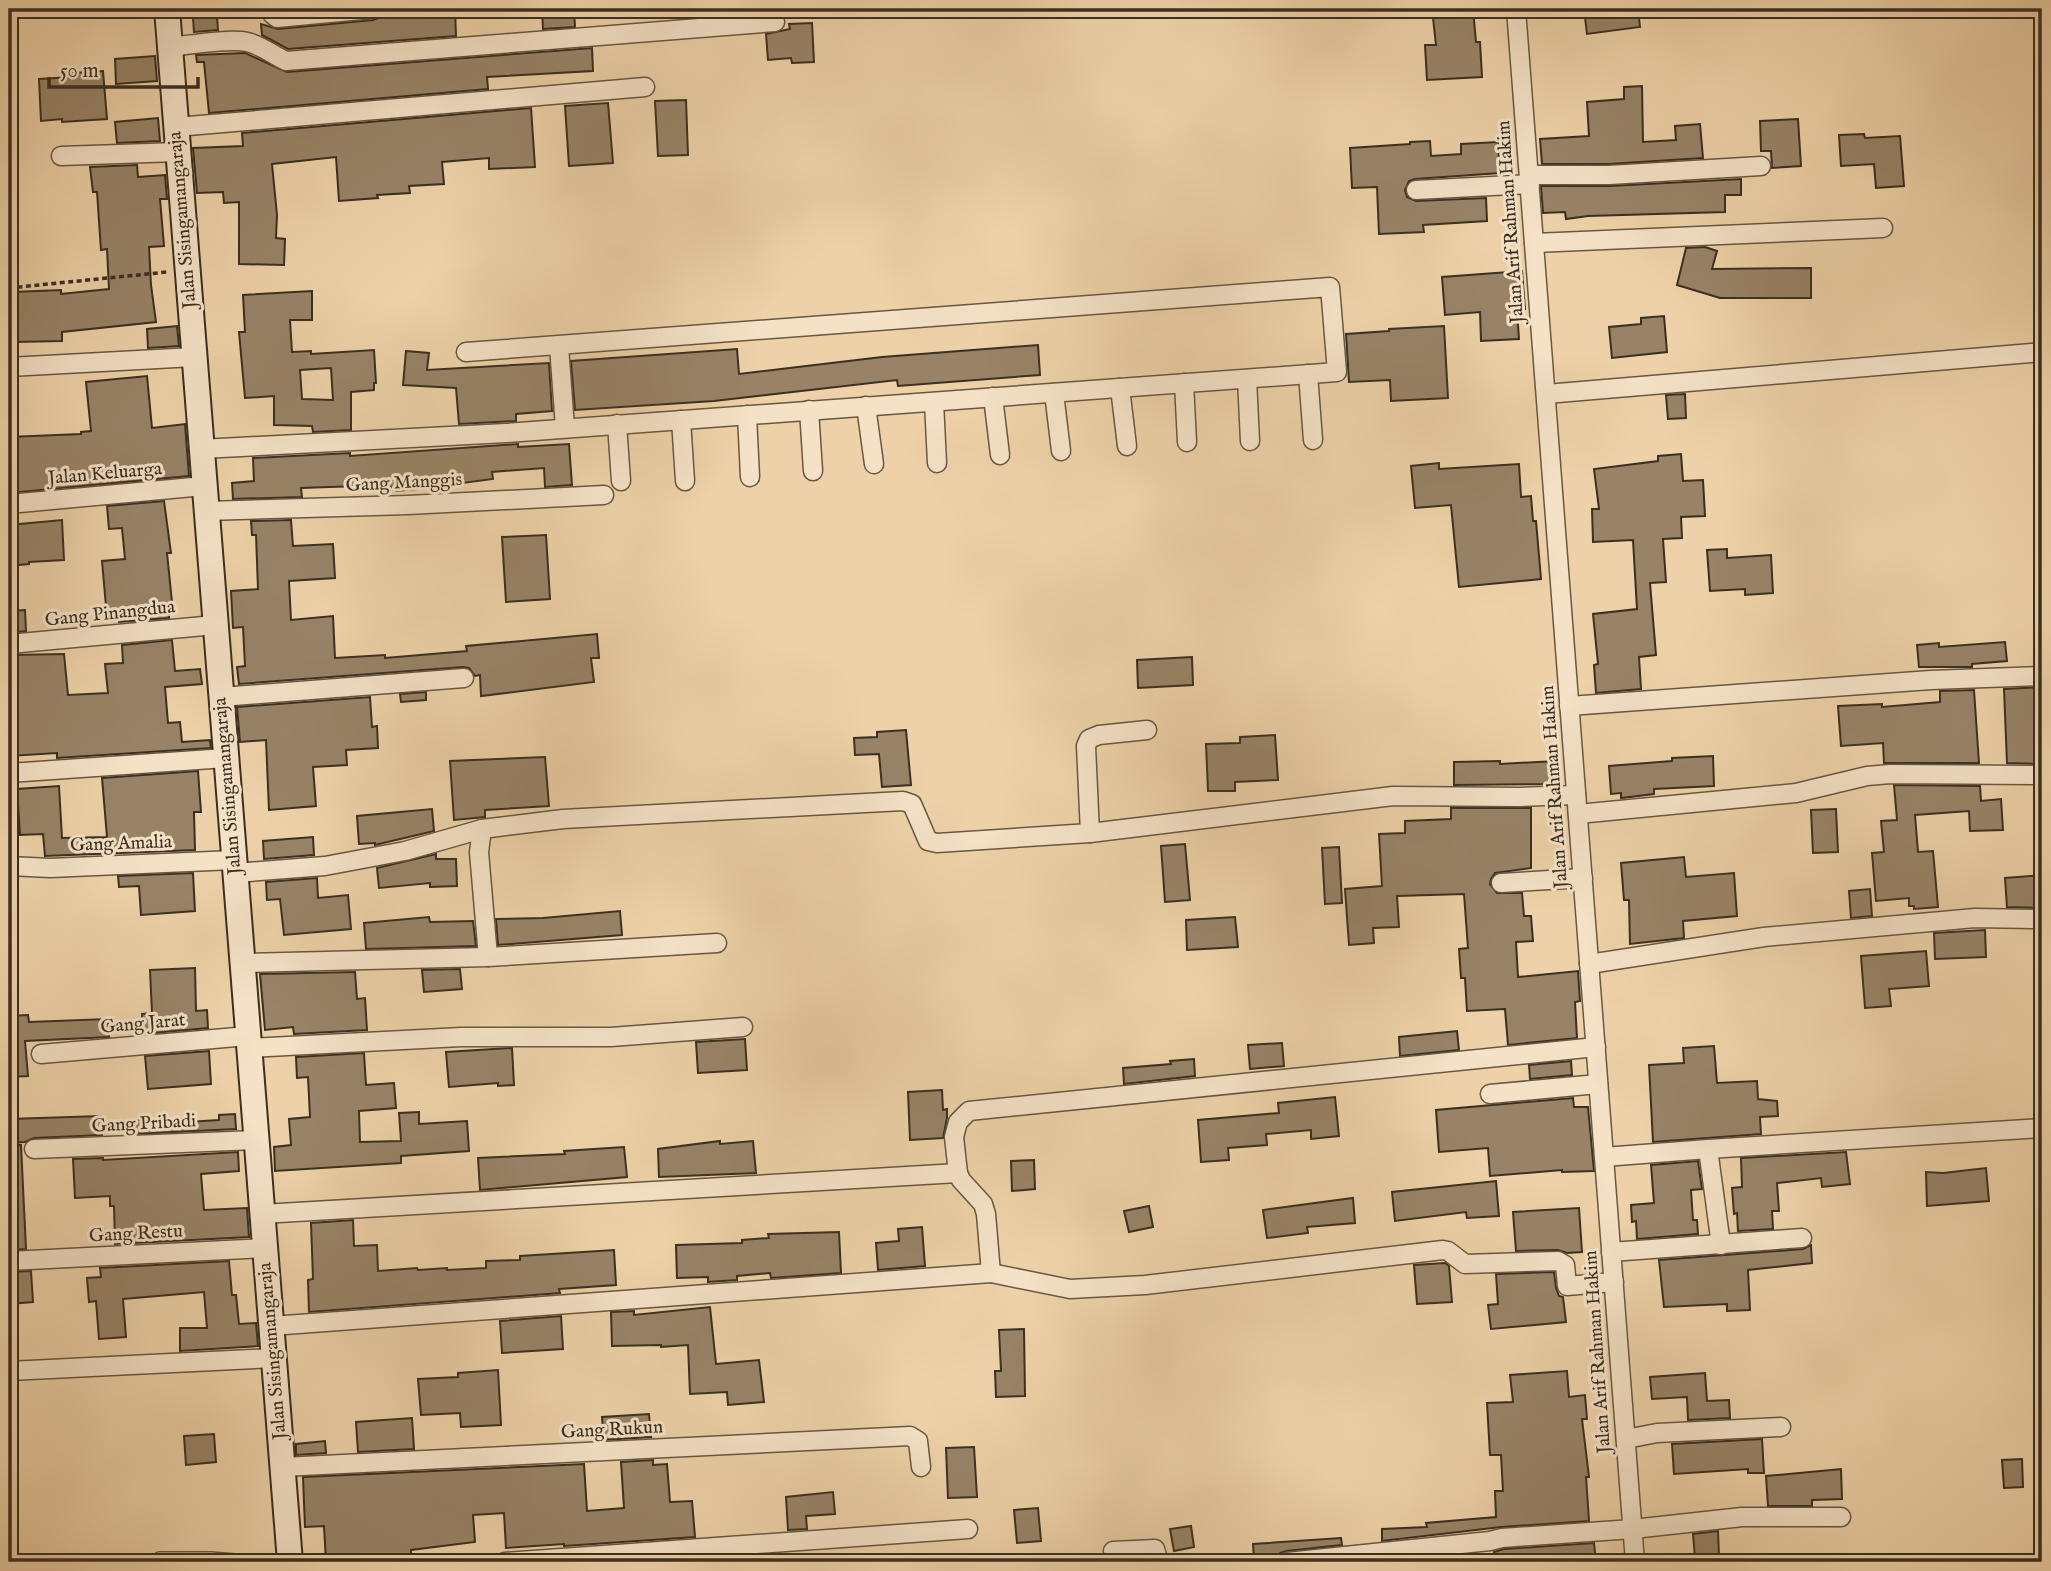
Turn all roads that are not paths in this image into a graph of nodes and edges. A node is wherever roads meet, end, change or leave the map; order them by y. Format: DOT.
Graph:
graph roads {
  1 [pos="167,9"];
  2 [pos="271,9"];
  3 [pos="372,9"];
  4 [pos="1516,9"];
  5 [pos="775,22"];
  6 [pos="169,47"];
  7 [pos="645,87"];
  8 [pos="176,127"];
  9 [pos="178,152"];
  10 [pos="61,156"];
  11 [pos="1761,166"];
  12 [pos="1529,179"];
  13 [pos="1416,190"];
  14 [pos="1883,228"];
  15 [pos="1534,243"];
  16 [pos="559,346"];
  17 [pos="466,352"];
  18 [pos="2042,352"];
  19 [pos="194,357"];
  20 [pos="9,367"];
  21 [pos="1308,374"];
  22 [pos="1247,379"];
  23 [pos="1184,383"];
  24 [pos="1120,388"];
  25 [pos="1054,393"];
  26 [pos="1546,394"];
  27 [pos="993,397"];
  28 [pos="934,402"];
  29 [pos="866,406"];
  30 [pos="809,410"];
  31 [pos="747,415"];
  32 [pos="681,420"];
  33 [pos="617,424"];
  34 [pos="565,428"];
  35 [pos="1313,440"];
  36 [pos="1250,441"];
  37 [pos="1187,442"];
  38 [pos="1127,446"];
  39 [pos="201,449"];
  40 [pos="1060,451"];
  41 [pos="1000,455"];
  42 [pos="937,463"];
  43 [pos="874,464"];
  44 [pos="813,471"];
  45 [pos="750,477"];
  46 [pos="621,481"];
  47 [pos="685,481"];
  48 [pos="204,486"];
  49 [pos="604,495"];
  50 [pos="9,504"];
  51 [pos="206,511"];
  52 [pos="215,625"];
  53 [pos="9,644"];
  54 [pos="2042,676"];
  55 [pos="464,678"];
  56 [pos="221,697"];
  57 [pos="1569,706"];
  58 [pos="1147,730"];
  59 [pos="226,758"];
  60 [pos="9,773"];
  61 [pos="2042,775"];
  62 [pos="1576,795"];
  63 [pos="1578,814"];
  64 [pos="482,829"];
  65 [pos="1090,833"];
  66 [pos="9,866"];
  67 [pos="235,867"];
  68 [pos="1583,878"];
  69 [pos="1501,883"];
  70 [pos="2042,919"];
  71 [pos="717,943"];
  72 [pos="488,957"];
  73 [pos="242,962"];
  74 [pos="1589,964"];
  75 [pos="743,1027"];
  76 [pos="249,1042"];
  77 [pos="1595,1047"];
  78 [pos="41,1054"];
  79 [pos="1598,1084"];
  80 [pos="1490,1094"];
  81 [pos="2042,1128"];
  82 [pos="256,1140"];
  83 [pos="34,1149"];
  84 [pos="1709,1150"];
  85 [pos="1604,1157"];
  86 [pos="958,1174"];
  87 [pos="262,1214"];
  88 [pos="1802,1238"];
  89 [pos="1721,1245"];
  90 [pos="265,1248"];
  91 [pos="1611,1252"];
  92 [pos="9,1261"];
  93 [pos="991,1273"];
  94 [pos="1614,1282"];
  95 [pos="271,1326"];
  96 [pos="274,1358"];
  97 [pos="9,1371"];
  98 [pos="1781,1427"];
  99 [pos="1626,1439"];
  100 [pos="282,1467"];
  101 [pos="921,1467"];
  102 [pos="1841,1517"];
  103 [pos="968,1528"];
  104 [pos="1633,1529"];
  105 [pos="1113,1551"];
  106 [pos="159,1557"];
  107 [pos="272,1562"];
  108 [pos="290,1562"];
  109 [pos="505,1562"];
  110 [pos="1159,1562"];
  111 [pos="1287,1562"];
  112 [pos="1635,1562"];
  1 -- 6 [label="street, Jalan Sisingamangaraja"];
  2 -- 3 [label="street"];
  4 -- 12 [label="street, Jalan Arif Rahman Hakim"];
  5 -- 6 [label="street"];
  6 -- 8 [label="street, Jalan Sisingamangaraja"];
  7 -- 8 [label="street"];
  8 -- 9 [label="street, Jalan Sisingamangaraja"];
  9 -- 10 [label="street"];
  9 -- 19 [label="street, Jalan Sisingamangaraja"];
  11 -- 12 [label="street"];
  12 -- 13 [label="street"];
  12 -- 15 [label="street, Jalan Arif Rahman Hakim"];
  14 -- 15 [label="street"];
  15 -- 26 [label="street, Jalan Arif Rahman Hakim"];
  16 -- 17 [label="street"];
  16 -- 21 [label="street"];
  16 -- 34 [label="street"];
  18 -- 26 [label="street"];
  19 -- 20 [label="street"];
  19 -- 39 [label="street, Jalan Sisingamangaraja"];
  21 -- 22 [label="street"];
  21 -- 35 [label="street"];
  22 -- 23 [label="street"];
  22 -- 36 [label="street"];
  23 -- 24 [label="street"];
  23 -- 37 [label="street"];
  24 -- 25 [label="street"];
  24 -- 38 [label="street"];
  25 -- 27 [label="street"];
  25 -- 40 [label="street"];
  26 -- 57 [label="street, Jalan Arif Rahman Hakim"];
  27 -- 28 [label="street"];
  27 -- 41 [label="street"];
  28 -- 29 [label="street"];
  28 -- 42 [label="street"];
  29 -- 30 [label="street"];
  29 -- 43 [label="street"];
  30 -- 31 [label="street"];
  30 -- 44 [label="street"];
  31 -- 32 [label="street"];
  31 -- 45 [label="street"];
  32 -- 33 [label="street"];
  32 -- 47 [label="street"];
  33 -- 34 [label="street"];
  33 -- 46 [label="street"];
  34 -- 39 [label="street"];
  39 -- 48 [label="street, Jalan Sisingamangaraja"];
  48 -- 50 [label="street, Jalan Keluarga"];
  48 -- 51 [label="street, Jalan Sisingamangaraja"];
  49 -- 51 [label="street, Gang Manggis"];
  51 -- 52 [label="street, Jalan Sisingamangaraja"];
  52 -- 53 [label="street, Gang Pinangdua"];
  52 -- 56 [label="street, Jalan Sisingamangaraja"];
  54 -- 57 [label="street"];
  55 -- 56 [label="street"];
  56 -- 59 [label="street, Jalan Sisingamangaraja"];
  57 -- 62 [label="street, Jalan Arif Rahman Hakim"];
  58 -- 65 [label="street"];
  59 -- 60 [label="street"];
  59 -- 67 [label="street, Jalan Sisingamangaraja"];
  61 -- 63 [label="street"];
  62 -- 63 [label="street, Jalan Arif Rahman Hakim"];
  62 -- 65 [label="street"];
  63 -- 68 [label="street, Jalan Arif Rahman Hakim"];
  64 -- 65 [label="street, Gang Amalia"];
  64 -- 67 [label="street, Gang Amalia"];
  64 -- 72 [label="street"];
  66 -- 67 [label="street, Gang Amalia"];
  67 -- 73 [label="street, Jalan Sisingamangaraja"];
  68 -- 69 [label="street"];
  68 -- 74 [label="street, Jalan Arif Rahman Hakim"];
  70 -- 74 [label="street"];
  71 -- 72 [label="street"];
  72 -- 73 [label="street"];
  73 -- 76 [label="street, Jalan Sisingamangaraja"];
  74 -- 77 [label="street, Jalan Arif Rahman Hakim"];
  75 -- 76 [label="street, Gang Jarat"];
  76 -- 78 [label="street, Gang Jarat"];
  76 -- 82 [label="street, Jalan Sisingamangaraja"];
  77 -- 79 [label="street, Jalan Arif Rahman Hakim"];
  77 -- 86 [label="street"];
  79 -- 80 [label="street"];
  79 -- 85 [label="street, Jalan Arif Rahman Hakim"];
  81 -- 84 [label="street"];
  82 -- 83 [label="street, Gang Pribadi"];
  82 -- 87 [label="street, Jalan Sisingamangaraja"];
  84 -- 85 [label="street"];
  84 -- 89 [label="street"];
  85 -- 91 [label="street, Jalan Arif Rahman Hakim"];
  86 -- 87 [label="street"];
  86 -- 93 [label="street"];
  87 -- 90 [label="street, Jalan Sisingamangaraja"];
  88 -- 89 [label="street"];
  89 -- 91 [label="street"];
  90 -- 92 [label="street, Gang Restu"];
  90 -- 95 [label="street, Jalan Sisingamangaraja"];
  91 -- 94 [label="street, Jalan Arif Rahman Hakim"];
  93 -- 94 [label="street"];
  93 -- 95 [label="street"];
  94 -- 99 [label="street, Jalan Arif Rahman Hakim"];
  95 -- 96 [label="street, Jalan Sisingamangaraja"];
  96 -- 97 [label="street"];
  96 -- 100 [label="street, Jalan Sisingamangaraja"];
  98 -- 99 [label="street"];
  99 -- 104 [label="street, Jalan Arif Rahman Hakim"];
  100 -- 101 [label="street, Gang Rukun"];
  100 -- 108 [label="street, Jalan Sisingamangaraja"];
  102 -- 104 [label="street"];
  103 -- 109 [label="street"];
  104 -- 111 [label="street"];
  104 -- 112 [label="street, Jalan Arif Rahman Hakim"];
  105 -- 110 [label="street"];
  106 -- 107 [label="lane"];
}
